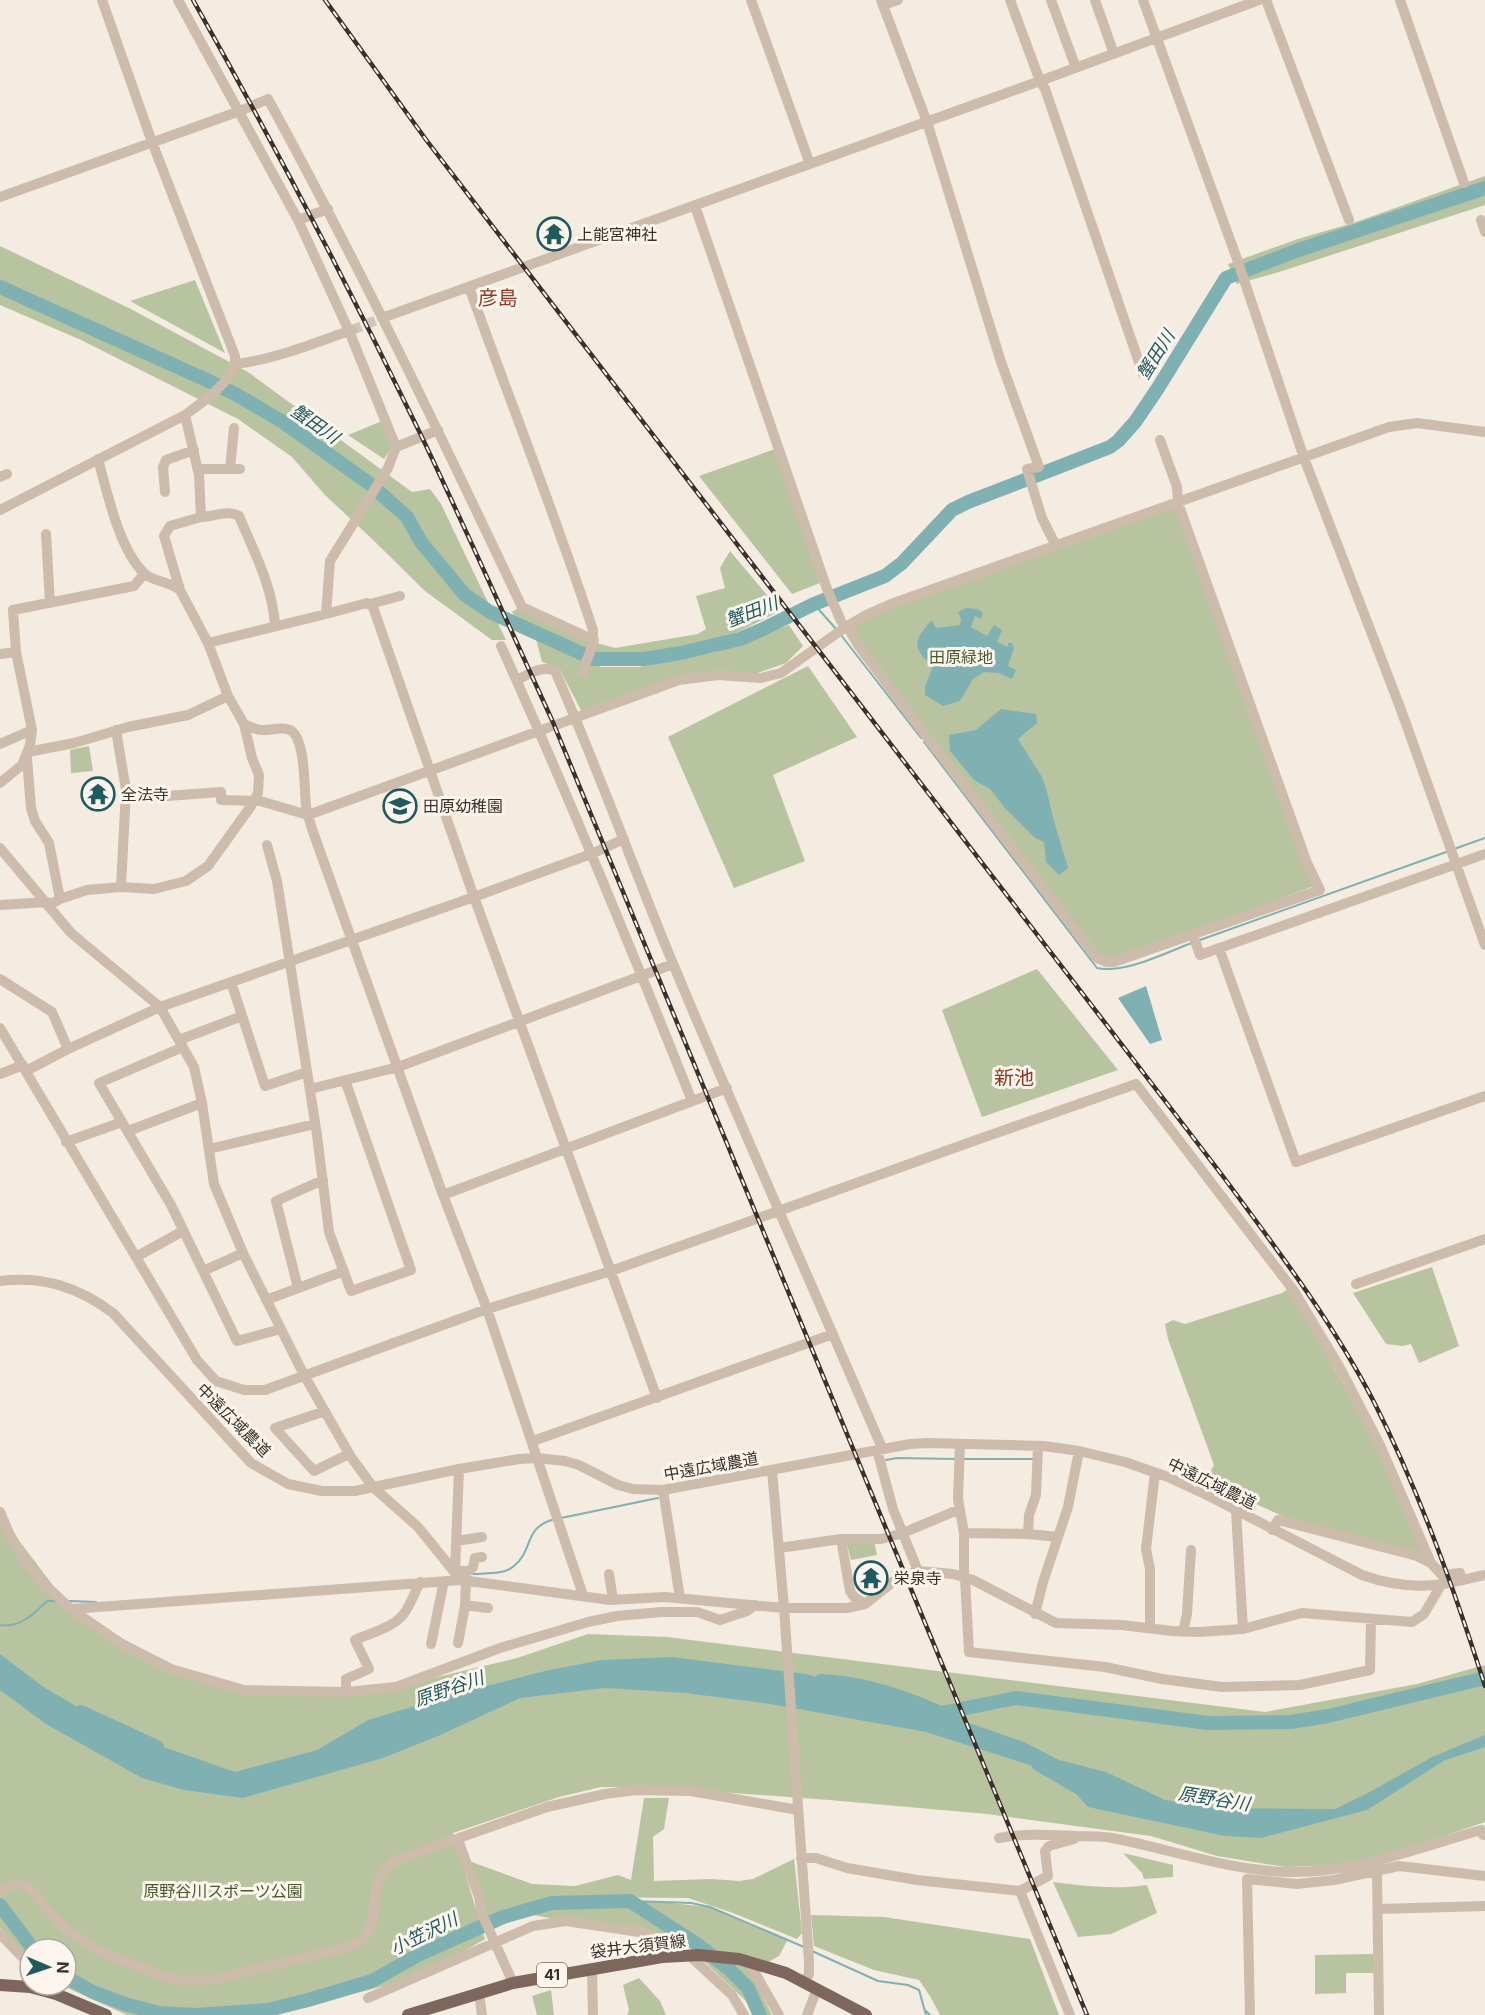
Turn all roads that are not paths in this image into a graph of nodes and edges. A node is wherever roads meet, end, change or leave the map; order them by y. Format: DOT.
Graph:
graph roads {
  1 [pos="102,0"];
  2 [pos="178,0"];
  3 [pos="750,0"];
  4 [pos="898,0"];
  5 [pos="1010,0"];
  6 [pos="1051,0"];
  7 [pos="1095,0"];
  8 [pos="1143,0"];
  9 [pos="1259,0"];
  10 [pos="1266,0"];
  11 [pos="1400,0"];
  12 [pos="882,3"];
  13 [pos="1156,38"];
  14 [pos="1114,54"];
  15 [pos="1076,68"];
  16 [pos="1040,81"];
  17 [pos="240,111"];
  18 [pos="927,122"];
  19 [pos="152,142"];
  20 [pos="810,164"];
  21 [pos="1464,183"];
  22 [pos="0,197"];
  23 [pos="695,206"];
  24 [pos="328,209"];
  25 [pos="298,220"];
  26 [pos="1349,220"];
  27 [pos="1481,220"];
  28 [pos="1485,232"];
  29 [pos="469,286"];
  30 [pos="382,318"];
  31 [pos="351,331"];
  32 [pos="234,368"];
  33 [pos="1143,374"];
  34 [pos="185,415"];
  35 [pos="234,428"];
  36 [pos="438,430"];
  37 [pos="1485,432"];
  38 [pos="1160,440"];
  39 [pos="396,447"];
  40 [pos="194,450"];
  41 [pos="1304,458"];
  42 [pos="98,459"];
  43 [pos="198,469"];
  44 [pos="165,492"];
  45 [pos="1178,503"];
  46 [pos="0,510"];
  47 [pos="201,517"];
  48 [pos="46,534"];
  49 [pos="1056,546"];
  50 [pos="144,574"];
  51 [pos="180,590"];
  52 [pos="400,596"];
  53 [pos="50,603"];
  54 [pos="370,604"];
  55 [pos="326,614"];
  56 [pos="844,623"];
  57 [pos="275,626"];
  58 [pos="593,642"];
  59 [pos="208,643"];
  60 [pos="501,646"];
  61 [pos="16,652"];
  62 [pos="0,654"];
  63 [pos="582,673"];
  64 [pos="517,680"];
  65 [pos="228,696"];
  66 [pos="576,719"];
  67 [pos="244,724"];
  68 [pos="32,730"];
  69 [pos="116,730"];
  70 [pos="540,732"];
  71 [pos="0,744"];
  72 [pos="28,754"];
  73 [pos="431,770"];
  74 [pos="0,783"];
  75 [pos="126,799"];
  76 [pos="253,802"];
  77 [pos="308,815"];
  78 [pos="624,839"];
  79 [pos="267,844"];
  80 [pos="0,848"];
  81 [pos="591,854"];
  82 [pos="1485,854"];
  83 [pos="1457,862"];
  84 [pos="121,887"];
  85 [pos="1320,890"];
  86 [pos="474,897"];
  87 [pos="60,899"];
  88 [pos="48,904"];
  89 [pos="0,905"];
  90 [pos="1328,910"];
  91 [pos="1192,935"];
  92 [pos="352,940"];
  93 [pos="1485,945"];
  94 [pos="1218,948"];
  95 [pos="290,960"];
  96 [pos="673,964"];
  97 [pos="643,977"];
  98 [pos="0,979"];
  99 [pos="231,981"];
  100 [pos="160,1007"];
  101 [pos="242,1016"];
  102 [pos="521,1022"];
  103 [pos="0,1028"];
  104 [pos="181,1044"];
  105 [pos="68,1049"];
  106 [pos="398,1067"];
  107 [pos="25,1068"];
  108 [pos="307,1072"];
  109 [pos="0,1074"];
  110 [pos="345,1080"];
  111 [pos="727,1088"];
  112 [pos="310,1089"];
  113 [pos="1485,1096"];
  114 [pos="692,1101"];
  115 [pos="202,1102"];
  116 [pos="315,1124"];
  117 [pos="125,1127"];
  118 [pos="66,1142"];
  119 [pos="567,1147"];
  120 [pos="209,1149"];
  121 [pos="323,1180"];
  122 [pos="443,1196"];
  123 [pos="777,1210"];
  124 [pos="183,1231"];
  125 [pos="1485,1239"];
  126 [pos="243,1253"];
  127 [pos="136,1257"];
  128 [pos="203,1271"];
  129 [pos="344,1271"];
  130 [pos="611,1271"];
  131 [pos="0,1281"];
  132 [pos="1356,1284"];
  133 [pos="298,1288"];
  134 [pos="266,1300"];
  135 [pos="487,1309"];
  136 [pos="281,1329"];
  137 [pos="832,1334"];
  138 [pos="304,1375"];
  139 [pos="657,1398"];
  140 [pos="324,1411"];
  141 [pos="533,1441"];
  142 [pos="960,1443"];
  143 [pos="1038,1446"];
  144 [pos="879,1449"];
  145 [pos="1079,1451"];
  146 [pos="349,1454"];
  147 [pos="537,1458"];
  148 [pos="459,1469"];
  149 [pos="772,1470"];
  150 [pos="1155,1473"];
  151 [pos="373,1487"];
  152 [pos="663,1490"];
  153 [pos="960,1509"];
  154 [pos="1236,1511"];
  155 [pos="0,1512"];
  156 [pos="1272,1530"];
  157 [pos="903,1533"];
  158 [pos="964,1533"];
  159 [pos="1028,1534"];
  160 [pos="482,1537"];
  161 [pos="1058,1537"];
  162 [pos="842,1539"];
  163 [pos="456,1541"];
  164 [pos="779,1548"];
  165 [pos="1191,1550"];
  166 [pos="482,1557"];
  167 [pos="1431,1563"];
  168 [pos="918,1571"];
  169 [pos="609,1574"];
  170 [pos="459,1576"];
  171 [pos="964,1577"];
  172 [pos="1484,1579"];
  173 [pos="1462,1580"];
  174 [pos="444,1581"];
  175 [pos="420,1582"];
  176 [pos="1441,1585"];
  177 [pos="583,1595"];
  178 [pos="680,1598"];
  179 [pos="613,1600"];
  180 [pos="865,1604"];
  181 [pos="465,1605"];
  182 [pos="755,1605"];
  183 [pos="488,1608"];
  184 [pos="784,1608"];
  185 [pos="71,1609"];
  186 [pos="1035,1614"];
  187 [pos="1371,1620"];
  188 [pos="1150,1628"];
  189 [pos="1243,1629"];
  190 [pos="1183,1632"];
  191 [pos="458,1643"];
  192 [pos="431,1644"];
  193 [pos="346,1692"];
  194 [pos="798,1806"];
  195 [pos="1485,1835"];
  196 [pos="1090,1836"];
  197 [pos="999,1838"];
  198 [pos="458,1840"];
  199 [pos="801,1858"];
  200 [pos="1377,1872"];
  201 [pos="1485,1876"];
  202 [pos="2,1891"];
  203 [pos="1020,1891"];
  204 [pos="1485,1906"];
  205 [pos="1378,1909"];
  206 [pos="0,1934"];
  207 [pos="494,1944"];
  208 [pos="18,1953"];
  209 [pos="694,1955"];
  210 [pos="662,1957"];
  211 [pos="744,1960"];
  212 [pos="592,1968"];
  213 [pos="513,1983"];
  214 [pos="804,1983"];
  215 [pos="0,1985"];
  216 [pos="18,1986"];
  217 [pos="817,1989"];
  218 [pos="479,1993"];
  219 [pos="63,1997"];
  220 [pos="368,1998"];
  221 [pos="106,2015"];
  222 [pos="408,2015"];
  223 [pos="482,2015"];
  224 [pos="593,2015"];
  225 [pos="744,2015"];
  226 [pos="779,2015"];
  227 [pos="807,2015"];
  228 [pos="866,2015"];
  229 [pos="1070,2015"];
  230 [pos="1250,2015"];
  231 [pos="1378,2015"];
  1 -- 19 [label="street"];
  2 -- 17 [label="street"];
  3 -- 20 [label="street"];
  4 -- 12 [label="street"];
  5 -- 16 [label="street"];
  6 -- 15 [label="street"];
  7 -- 14 [label="street"];
  8 -- 13 [label="street"];
  9 -- 13 [label="street"];
  10 -- 26 [label="street"];
  11 -- 21 [label="street"];
  12 -- 18 [label="street"];
  13 -- 14 [label="street"];
  13 -- 41 [label="street"];
  14 -- 15 [label="street"];
  15 -- 16 [label="street"];
  16 -- 18 [label="street"];
  16 -- 33 [label="street"];
  17 -- 19 [label="street"];
  17 -- 24 [label="street"];
  17 -- 25 [label="street"];
  18 -- 20 [label="street"];
  18 -- 49 [label="street"];
  19 -- 22 [label="street"];
  19 -- 32 [label="street"];
  20 -- 23 [label="street"];
  23 -- 29 [label="street"];
  23 -- 56 [label="street"];
  24 -- 25 [label="street"];
  24 -- 30 [label="street"];
  25 -- 31 [label="street"];
  27 -- 28 [label="street"];
  29 -- 30 [label="street"];
  29 -- 58 [label="street"];
  30 -- 36 [label="street"];
  31 -- 32 [label="street"];
  31 -- 39 [label="street"];
  32 -- 34 [label="street"];
  34 -- 40 [label="street"];
  34 -- 42 [label="street"];
  35 -- 43 [label="street"];
  36 -- 39 [label="street"];
  36 -- 58 [label="street"];
  37 -- 41 [label="street"];
  38 -- 45 [label="street"];
  39 -- 55 [label="street"];
  40 -- 43 [label="street"];
  40 -- 44 [label="street"];
  41 -- 45 [label="street"];
  41 -- 83 [label="street"];
  42 -- 46 [label="street"];
  42 -- 50 [label="street"];
  43 -- 47 [label="street"];
  45 -- 49 [label="street"];
  45 -- 85 [label="street"];
  47 -- 51 [label="street"];
  47 -- 57 [label="street"];
  48 -- 53 [label="street"];
  49 -- 56 [label="street"];
  50 -- 51 [label="street"];
  50 -- 53 [label="street"];
  51 -- 59 [label="street"];
  52 -- 54 [label="street"];
  53 -- 61 [label="street"];
  54 -- 55 [label="street"];
  54 -- 73 [label="street"];
  55 -- 57 [label="street"];
  56 -- 66 [label="street"];
  56 -- 91 [label="street"];
  57 -- 59 [label="street"];
  58 -- 63 [label="street"];
  59 -- 65 [label="street"];
  60 -- 64 [label="street"];
  61 -- 62 [label="street"];
  61 -- 68 [label="street"];
  64 -- 66 [label="street"];
  64 -- 70 [label="street"];
  65 -- 67 [label="street"];
  65 -- 69 [label="street"];
  66 -- 70 [label="street"];
  66 -- 78 [label="street"];
  67 -- 76 [label="street"];
  67 -- 77 [label="street"];
  68 -- 71 [label="street"];
  68 -- 72 [label="street"];
  69 -- 72 [label="street"];
  69 -- 75 [label="street"];
  70 -- 73 [label="street"];
  70 -- 81 [label="street"];
  72 -- 74 [label="street"];
  72 -- 87 [label="street"];
  73 -- 77 [label="street"];
  73 -- 86 [label="street"];
  75 -- 76 [label="street"];
  75 -- 84 [label="street"];
  76 -- 77 [label="street"];
  76 -- 84 [label="street"];
  77 -- 92 [label="street"];
  78 -- 81 [label="street"];
  78 -- 96 [label="street"];
  79 -- 95 [label="street"];
  80 -- 88 [label="street"];
  81 -- 86 [label="street"];
  81 -- 97 [label="street"];
  82 -- 83 [label="street"];
  83 -- 90 [label="street"];
  83 -- 93 [label="street"];
  84 -- 87 [label="street"];
  85 -- 90 [label="street"];
  85 -- 91 [label="street"];
  86 -- 92 [label="street"];
  86 -- 102 [label="street"];
  87 -- 88 [label="street"];
  88 -- 89 [label="street"];
  88 -- 100 [label="street"];
  90 -- 94 [label="street"];
  91 -- 94 [label="street"];
  92 -- 95 [label="street"];
  92 -- 106 [label="street"];
  94 -- 113 [label="street"];
  95 -- 99 [label="street"];
  95 -- 108 [label="street"];
  96 -- 97 [label="street"];
  96 -- 111 [label="street"];
  97 -- 102 [label="street"];
  97 -- 114 [label="street"];
  98 -- 105 [label="street"];
  99 -- 100 [label="street"];
  99 -- 101 [label="street"];
  100 -- 104 [label="street"];
  100 -- 105 [label="street"];
  101 -- 104 [label="street"];
  101 -- 108 [label="street"];
  102 -- 106 [label="street"];
  102 -- 119 [label="street"];
  103 -- 107 [label="street"];
  104 -- 115 [label="street"];
  104 -- 117 [label="street"];
  105 -- 107 [label="street"];
  106 -- 110 [label="street"];
  106 -- 122 [label="street"];
  107 -- 109 [label="street"];
  107 -- 118 [label="street"];
  108 -- 112 [label="street"];
  110 -- 112 [label="street"];
  110 -- 129 [label="street"];
  111 -- 114 [label="street"];
  111 -- 123 [label="street"];
  112 -- 116 [label="street"];
  114 -- 119 [label="street"];
  115 -- 117 [label="street"];
  115 -- 120 [label="street"];
  116 -- 120 [label="street"];
  116 -- 121 [label="street"];
  117 -- 118 [label="street"];
  117 -- 124 [label="street"];
  118 -- 127 [label="street"];
  119 -- 122 [label="street"];
  119 -- 130 [label="street"];
  120 -- 126 [label="street"];
  121 -- 129 [label="street"];
  121 -- 133 [label="street"];
  122 -- 135 [label="street"];
  123 -- 130 [label="street"];
  123 -- 137 [label="street"];
  123 -- 167 [label="street"];
  124 -- 127 [label="street"];
  124 -- 128 [label="street"];
  125 -- 132 [label="street"];
  126 -- 128 [label="street"];
  126 -- 134 [label="street"];
  127 -- 138 [label="street"];
  128 -- 136 [label="street"];
  129 -- 133 [label="street"];
  130 -- 135 [label="street"];
  130 -- 139 [label="street"];
  131 -- 151 [label="street, 中遠広域農道"];
  133 -- 134 [label="street"];
  134 -- 136 [label="street"];
  135 -- 138 [label="street"];
  135 -- 141 [label="street"];
  136 -- 138 [label="street"];
  137 -- 139 [label="street"];
  137 -- 144 [label="street"];
  138 -- 140 [label="street"];
  139 -- 141 [label="street"];
  140 -- 146 [label="street"];
  140 -- 146 [label="street"];
  141 -- 147 [label="street"];
  142 -- 143 [label="street, 中遠広域農道"];
  142 -- 144 [label="street, 中遠広域農道"];
  142 -- 153 [label="street"];
  143 -- 145 [label="street, 中遠広域農道"];
  143 -- 159 [label="street"];
  144 -- 149 [label="street, 中遠広域農道"];
  144 -- 157 [label="street"];
  145 -- 150 [label="street, 中遠広域農道"];
  145 -- 161 [label="street"];
  146 -- 151 [label="street"];
  147 -- 148 [label="street, 中遠広域農道"];
  147 -- 152 [label="street, 中遠広域農道"];
  147 -- 177 [label="street"];
  148 -- 151 [label="street, 中遠広域農道"];
  148 -- 163 [label="street"];
  149 -- 152 [label="street, 中遠広域農道"];
  149 -- 164 [label="street"];
  150 -- 154 [label="street, 中遠広域農道"];
  150 -- 188 [label="street"];
  151 -- 170 [label="street"];
  152 -- 178 [label="street"];
  153 -- 157 [label="street"];
  153 -- 158 [label="street"];
  154 -- 156 [label="street, 中遠広域農道"];
  154 -- 189 [label="street"];
  155 -- 185 [label="street"];
  156 -- 167 [label="street"];
  156 -- 176 [label="street, 中遠広域農道"];
  157 -- 162 [label="street"];
  157 -- 168 [label="street"];
  158 -- 159 [label="street"];
  158 -- 171 [label="street"];
  159 -- 161 [label="street"];
  160 -- 163 [label="street"];
  161 -- 186 [label="street"];
  162 -- 164 [label="street"];
  162 -- 180 [label="street"];
  163 -- 170 [label="street"];
  164 -- 184 [label="street"];
  165 -- 190 [label="street"];
  166 -- 170 [label="street"];
  167 -- 173 [label="street"];
  168 -- 171 [label="street"];
  168 -- 180 [label="street"];
  169 -- 179 [label="street"];
  170 -- 174 [label="street"];
  170 -- 177 [label="street"];
  170 -- 181 [label="street"];
  171 -- 186 [label="street"];
  171 -- 187 [label="street"];
  172 -- 173 [label="street, 中遠広域農道"];
  173 -- 176 [label="street, 中遠広域農道"];
  174 -- 175 [label="street"];
  174 -- 192 [label="street"];
  175 -- 185 [label="street"];
  175 -- 193 [label="street"];
  176 -- 187 [label="street"];
  177 -- 179 [label="street"];
  178 -- 179 [label="street"];
  178 -- 182 [label="street"];
  180 -- 184 [label="street"];
  181 -- 183 [label="street"];
  181 -- 191 [label="street"];
  182 -- 184 [label="street"];
  182 -- 193 [label="street"];
  184 -- 194 [label="street"];
  185 -- 193 [label="street"];
  186 -- 188 [label="street"];
  187 -- 189 [label="street"];
  188 -- 190 [label="street"];
  189 -- 190 [label="street"];
  194 -- 198 [label="street"];
  194 -- 199 [label="street"];
  195 -- 196 [label="street"];
  196 -- 197 [label="street"];
  196 -- 203 [label="street"];
  198 -- 202 [label="street"];
  198 -- 207 [label="street"];
  199 -- 203 [label="street"];
  199 -- 214 [label="street"];
  200 -- 201 [label="street"];
  200 -- 205 [label="street"];
  200 -- 230 [label="street"];
  203 -- 229 [label="street"];
  204 -- 205 [label="street"];
  205 -- 231 [label="street"];
  206 -- 208 [label="street"];
  207 -- 210 [label="street"];
  207 -- 213 [label="street"];
  207 -- 220 [label="street"];
  209 -- 210 [label="main road, 袋井大須賀線 / 41"];
  209 -- 211 [label="main road, 袋井大須賀線 / 41"];
  209 -- 225 [label="street"];
  210 -- 212 [label="main road, 袋井大須賀線 / 41"];
  211 -- 214 [label="main road, 袋井大須賀線 / 41"];
  211 -- 226 [label="street"];
  212 -- 213 [label="main road, 袋井大須賀線 / 41"];
  212 -- 224 [label="street"];
  213 -- 218 [label="main road, 袋井大須賀線 / 41"];
  214 -- 217 [label="main road, 袋井大須賀線 / 41"];
  215 -- 216 [label="main road"];
  217 -- 227 [label="street"];
  217 -- 228 [label="main road, 袋井大須賀線 / 41"];
  218 -- 222 [label="main road, 袋井大須賀線 / 41"];
  218 -- 223 [label="street"];
  219 -- 221 [label="main road"];
}
